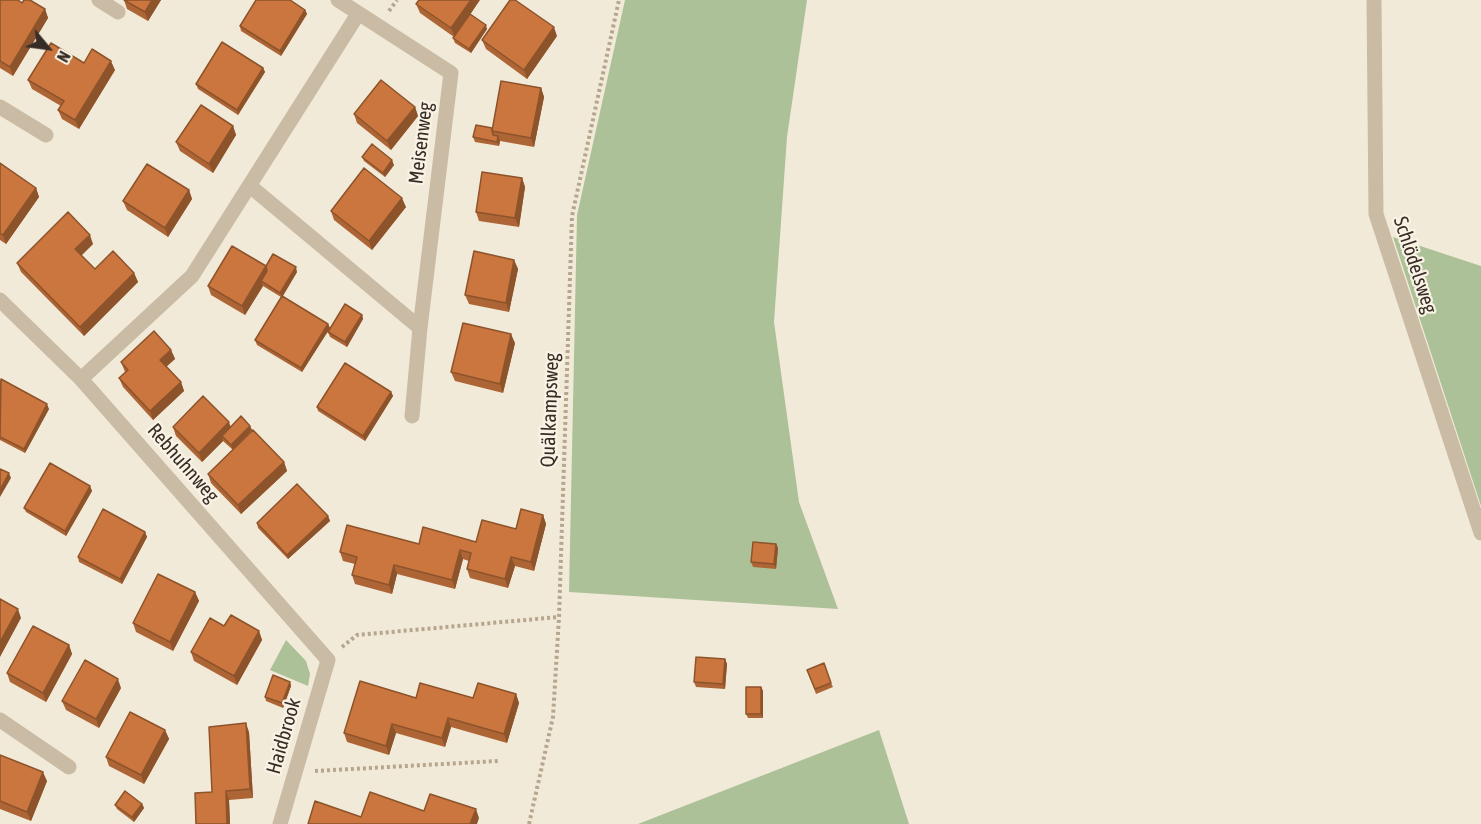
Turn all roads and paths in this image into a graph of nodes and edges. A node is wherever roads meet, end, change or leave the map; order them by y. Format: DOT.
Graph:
graph roads {
  1 [pos="99,0"];
  2 [pos="339,0"];
  3 [pos="619,0"];
  4 [pos="1374,0"];
  5 [pos="118,12"];
  6 [pos="358,14"];
  7 [pos="0,107"];
  8 [pos="46,135"];
  9 [pos="250,186"];
  10 [pos="0,300"];
  11 [pos="420,328"];
  12 [pos="81,380"];
  13 [pos="412,416"];
  14 [pos="1481,533"];
  15 [pos="559,617"];
  16 [pos="328,660"];
  17 [pos="0,720"];
  18 [pos="498,760"];
  19 [pos="69,767"];
  20 [pos="296,772"];
  21 [pos="280,824"];
  22 [pos="529,824"];
  1 -- 5 [label="street"];
  2 -- 6 [label="street, Meisenweg"];
  3 -- 15 [label="path, Quälkampsweg"];
  4 -- 14 [label="street, Schlödelsweg"];
  6 -- 9 [label="street"];
  6 -- 11 [label="street, Meisenweg"];
  7 -- 8 [label="street"];
  9 -- 11 [label="street"];
  9 -- 12 [label="street"];
  10 -- 12 [label="street, Rebhuhnweg"];
  11 -- 13 [label="street, Meisenweg"];
  12 -- 16 [label="street, Rebhuhnweg"];
  15 -- 16 [label="path"];
  15 -- 22 [label="path, Quälkampsweg"];
  16 -- 20 [label="street, Haidbrook"];
  17 -- 19 [label="street"];
  18 -- 20 [label="path"];
  20 -- 21 [label="street, Haidbrook"];
}
